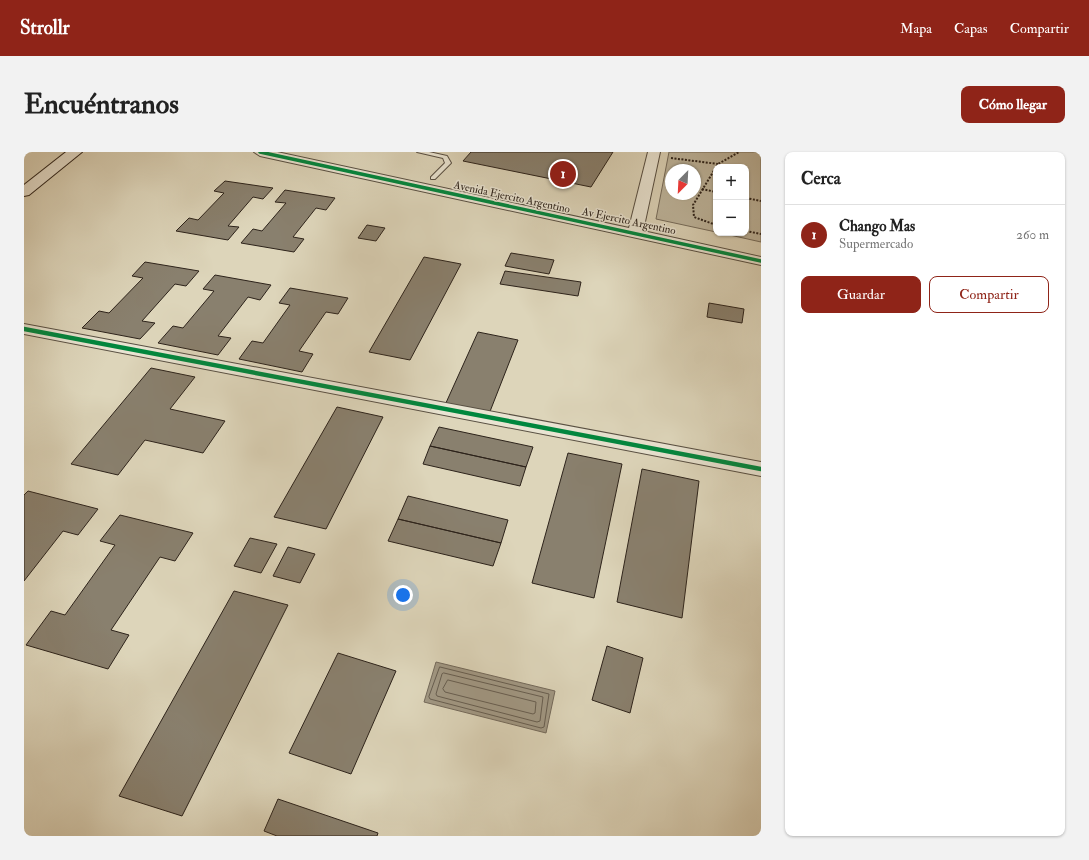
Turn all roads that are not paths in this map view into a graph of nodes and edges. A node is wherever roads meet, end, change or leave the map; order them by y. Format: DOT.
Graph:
graph roads {
  1 [pos="75,152"];
  2 [pos="260,152"];
  3 [pos="310,152"];
  4 [pos="420,152"];
  5 [pos="653,154"];
  6 [pos="433,178"];
  7 [pos="24,192"];
  8 [pos="636,228"];
  9 [pos="761,249"];
  10 [pos="761,261"];
  11 [pos="24,329"];
  12 [pos="761,469"];
  1 -- 7 [label="main road"];
  2 -- 8 [label="street, Avenida Ejercito Argentino"];
  3 -- 6 [label="street, Av Ejercito Argentino"];
  4 -- 6 [label="lane"];
  5 -- 8 [label="street"];
  6 -- 8 [label="street, Av Ejercito Argentino"];
  8 -- 9 [label="street, Av Ejercito Argentino"];
  8 -- 10 [label="street, Avenida Ejercito Argentino"];
  11 -- 12 [label="street"];
}
